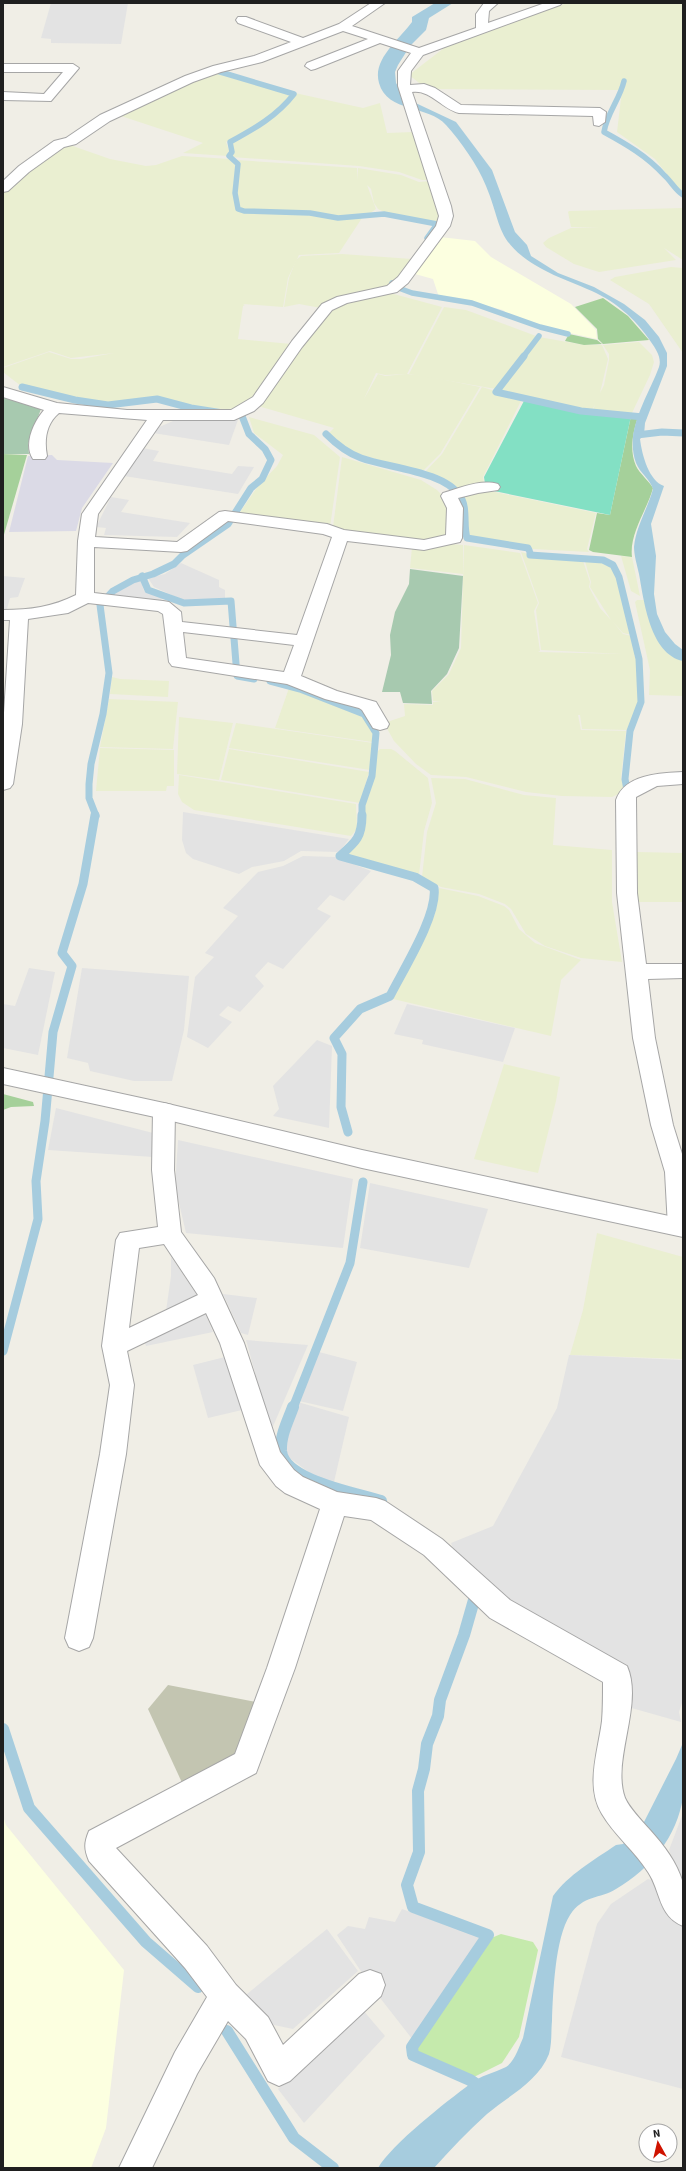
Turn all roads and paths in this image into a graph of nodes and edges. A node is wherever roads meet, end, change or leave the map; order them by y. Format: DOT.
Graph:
graph roads {
  1 [pos="379,3"];
  2 [pos="492,3"];
  3 [pos="556,3"];
  4 [pos="242,20"];
  5 [pos="343,27"];
  6 [pos="482,30"];
  7 [pos="380,41"];
  8 [pos="302,42"];
  9 [pos="419,52"];
  10 [pos="311,66"];
  11 [pos="3,68"];
  12 [pos="3,96"];
  13 [pos="408,100"];
  14 [pos="599,122"];
  15 [pos="3,188"];
  16 [pos="3,392"];
  17 [pos="55,408"];
  18 [pos="158,415"];
  19 [pos="39,456"];
  20 [pos="492,487"];
  21 [pos="340,535"];
  22 [pos="86,542"];
  23 [pos="85,597"];
  24 [pos="173,612"];
  25 [pos="11,615"];
  26 [pos="304,641"];
  27 [pos="291,679"];
  28 [pos="8,720"];
  29 [pos="380,724"];
  30 [pos="683,778"];
  31 [pos="3,784"];
  32 [pos="683,971"];
  33 [pos="637,972"];
  34 [pos="3,1076"];
  35 [pos="164,1111"];
  36 [pos="682,1228"];
  37 [pos="170,1234"];
  38 [pos="212,1299"];
  39 [pos="114,1346"];
  40 [pos="334,1503"];
  41 [pos="79,1638"];
  42 [pos="683,1911"];
  43 [pos="370,1985"];
  44 [pos="225,1996"];
  45 [pos="135,2168"];
  1 -- 5 [label="street"];
  2 -- 6 [label="street"];
  3 -- 6 [label="street"];
  4 -- 8 [label="street"];
  5 -- 7 [label="street"];
  5 -- 8 [label="street"];
  6 -- 9 [label="street"];
  7 -- 9 [label="street"];
  7 -- 10 [label="street"];
  8 -- 15 [label="street"];
  9 -- 13 [label="street"];
  11 -- 12 [label="street"];
  13 -- 14 [label="street"];
  13 -- 18 [label="street"];
  16 -- 17 [label="street"];
  17 -- 18 [label="street"];
  17 -- 19 [label="street"];
  18 -- 22 [label="street"];
  20 -- 21 [label="street"];
  21 -- 22 [label="street"];
  21 -- 26 [label="street"];
  22 -- 23 [label="street"];
  23 -- 24 [label="street"];
  23 -- 25 [label="street"];
  24 -- 26 [label="street"];
  24 -- 27 [label="street"];
  25 -- 28 [label="street"];
  26 -- 27 [label="street"];
  27 -- 29 [label="street"];
  28 -- 31 [label="street"];
  30 -- 33 [label="street"];
  32 -- 33 [label="street"];
  33 -- 36 [label="street"];
  34 -- 35 [label="street"];
  35 -- 36 [label="street"];
  35 -- 37 [label="street"];
  37 -- 38 [label="street"];
  37 -- 39 [label="street"];
  38 -- 39 [label="street"];
  38 -- 40 [label="street"];
  39 -- 41 [label="street"];
  40 -- 42 [label="street"];
  40 -- 44 [label="street"];
  43 -- 44 [label="street"];
  44 -- 45 [label="street"];
}
